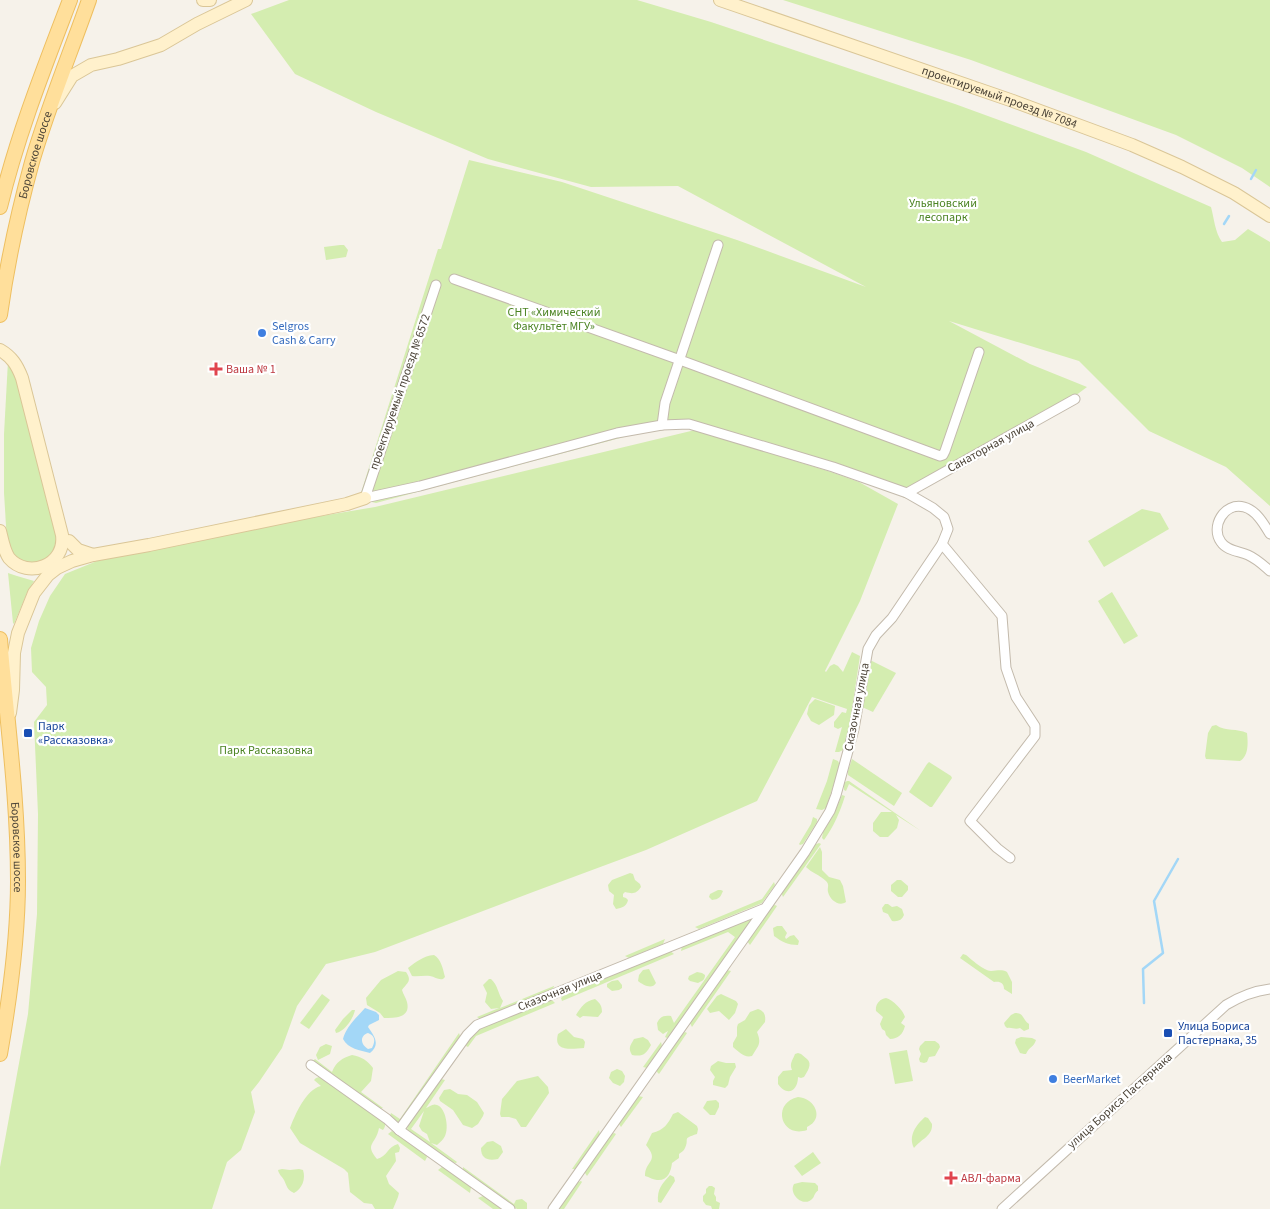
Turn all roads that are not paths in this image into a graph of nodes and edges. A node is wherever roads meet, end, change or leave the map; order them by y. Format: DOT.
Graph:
graph roads {
  1 [pos="70,0"];
  2 [pos="89,0"];
  3 [pos="203,0"];
  4 [pos="210,0"];
  5 [pos="246,0"];
  6 [pos="720,0"];
  7 [pos="49,111"];
  8 [pos="8,172"];
  9 [pos="0,190"];
  10 [pos="0,207"];
  11 [pos="1270,216"];
  12 [pos="718,245"];
  13 [pos="454,279"];
  14 [pos="436,285"];
  15 [pos="0,316"];
  16 [pos="0,342"];
  17 [pos="0,350"];
  18 [pos="979,352"];
  19 [pos="680,360"];
  20 [pos="1076,399"];
  21 [pos="662,425"];
  22 [pos="40,437"];
  23 [pos="907,493"];
  24 [pos="365,498"];
  25 [pos="0,531"];
  26 [pos="1270,534"];
  27 [pos="69,541"];
  28 [pos="942,544"];
  29 [pos="93,555"];
  30 [pos="57,568"];
  31 [pos="1270,571"];
  32 [pos="0,639"];
  33 [pos="8,723"];
  34 [pos="1010,858"];
  35 [pos="764,908"];
  36 [pos="1270,990"];
  37 [pos="0,1054"];
  38 [pos="311,1064"];
  39 [pos="399,1130"];
  40 [pos="510,1209"];
  41 [pos="553,1209"];
  42 [pos="1002,1209"];
  1 -- 8 [label="main road, Боровское шоссе"];
  2 -- 7 [label="main road, Боровское шоссе"];
  3 -- 4 [label="street"];
  5 -- 7 [label="street"];
  6 -- 11 [label="street, проектируемый проезд № 7084"];
  7 -- 15 [label="main road, Боровское шоссе"];
  8 -- 9 [label="street"];
  8 -- 10 [label="main road, Боровское шоссе"];
  12 -- 19 [label="street"];
  13 -- 19 [label="street"];
  14 -- 24 [label="street, проектируемый проезд № 6572"];
  16 -- 22 [label="street"];
  17 -- 22 [label="street"];
  18 -- 19 [label="street"];
  19 -- 21 [label="street"];
  20 -- 23 [label="street, Санаторная улица"];
  21 -- 23 [label="street"];
  21 -- 24 [label="street"];
  22 -- 25 [label="street"];
  22 -- 27 [label="street"];
  23 -- 28 [label="street"];
  24 -- 29 [label="street"];
  26 -- 31 [label="street"];
  27 -- 29 [label="street"];
  27 -- 30 [label="street"];
  28 -- 34 [label="street"];
  28 -- 35 [label="street, Сказочная улица"];
  29 -- 30 [label="street"];
  30 -- 33 [label="street"];
  32 -- 33 [label="main road, Боровское шоссе"];
  33 -- 37 [label="main road, Боровское шоссе"];
  35 -- 39 [label="street, Сказочная улица"];
  35 -- 41 [label="street, Сказочная улица"];
  36 -- 42 [label="street, улица Бориса Пастернака"];
  38 -- 39 [label="street"];
  39 -- 40 [label="street"];
}
